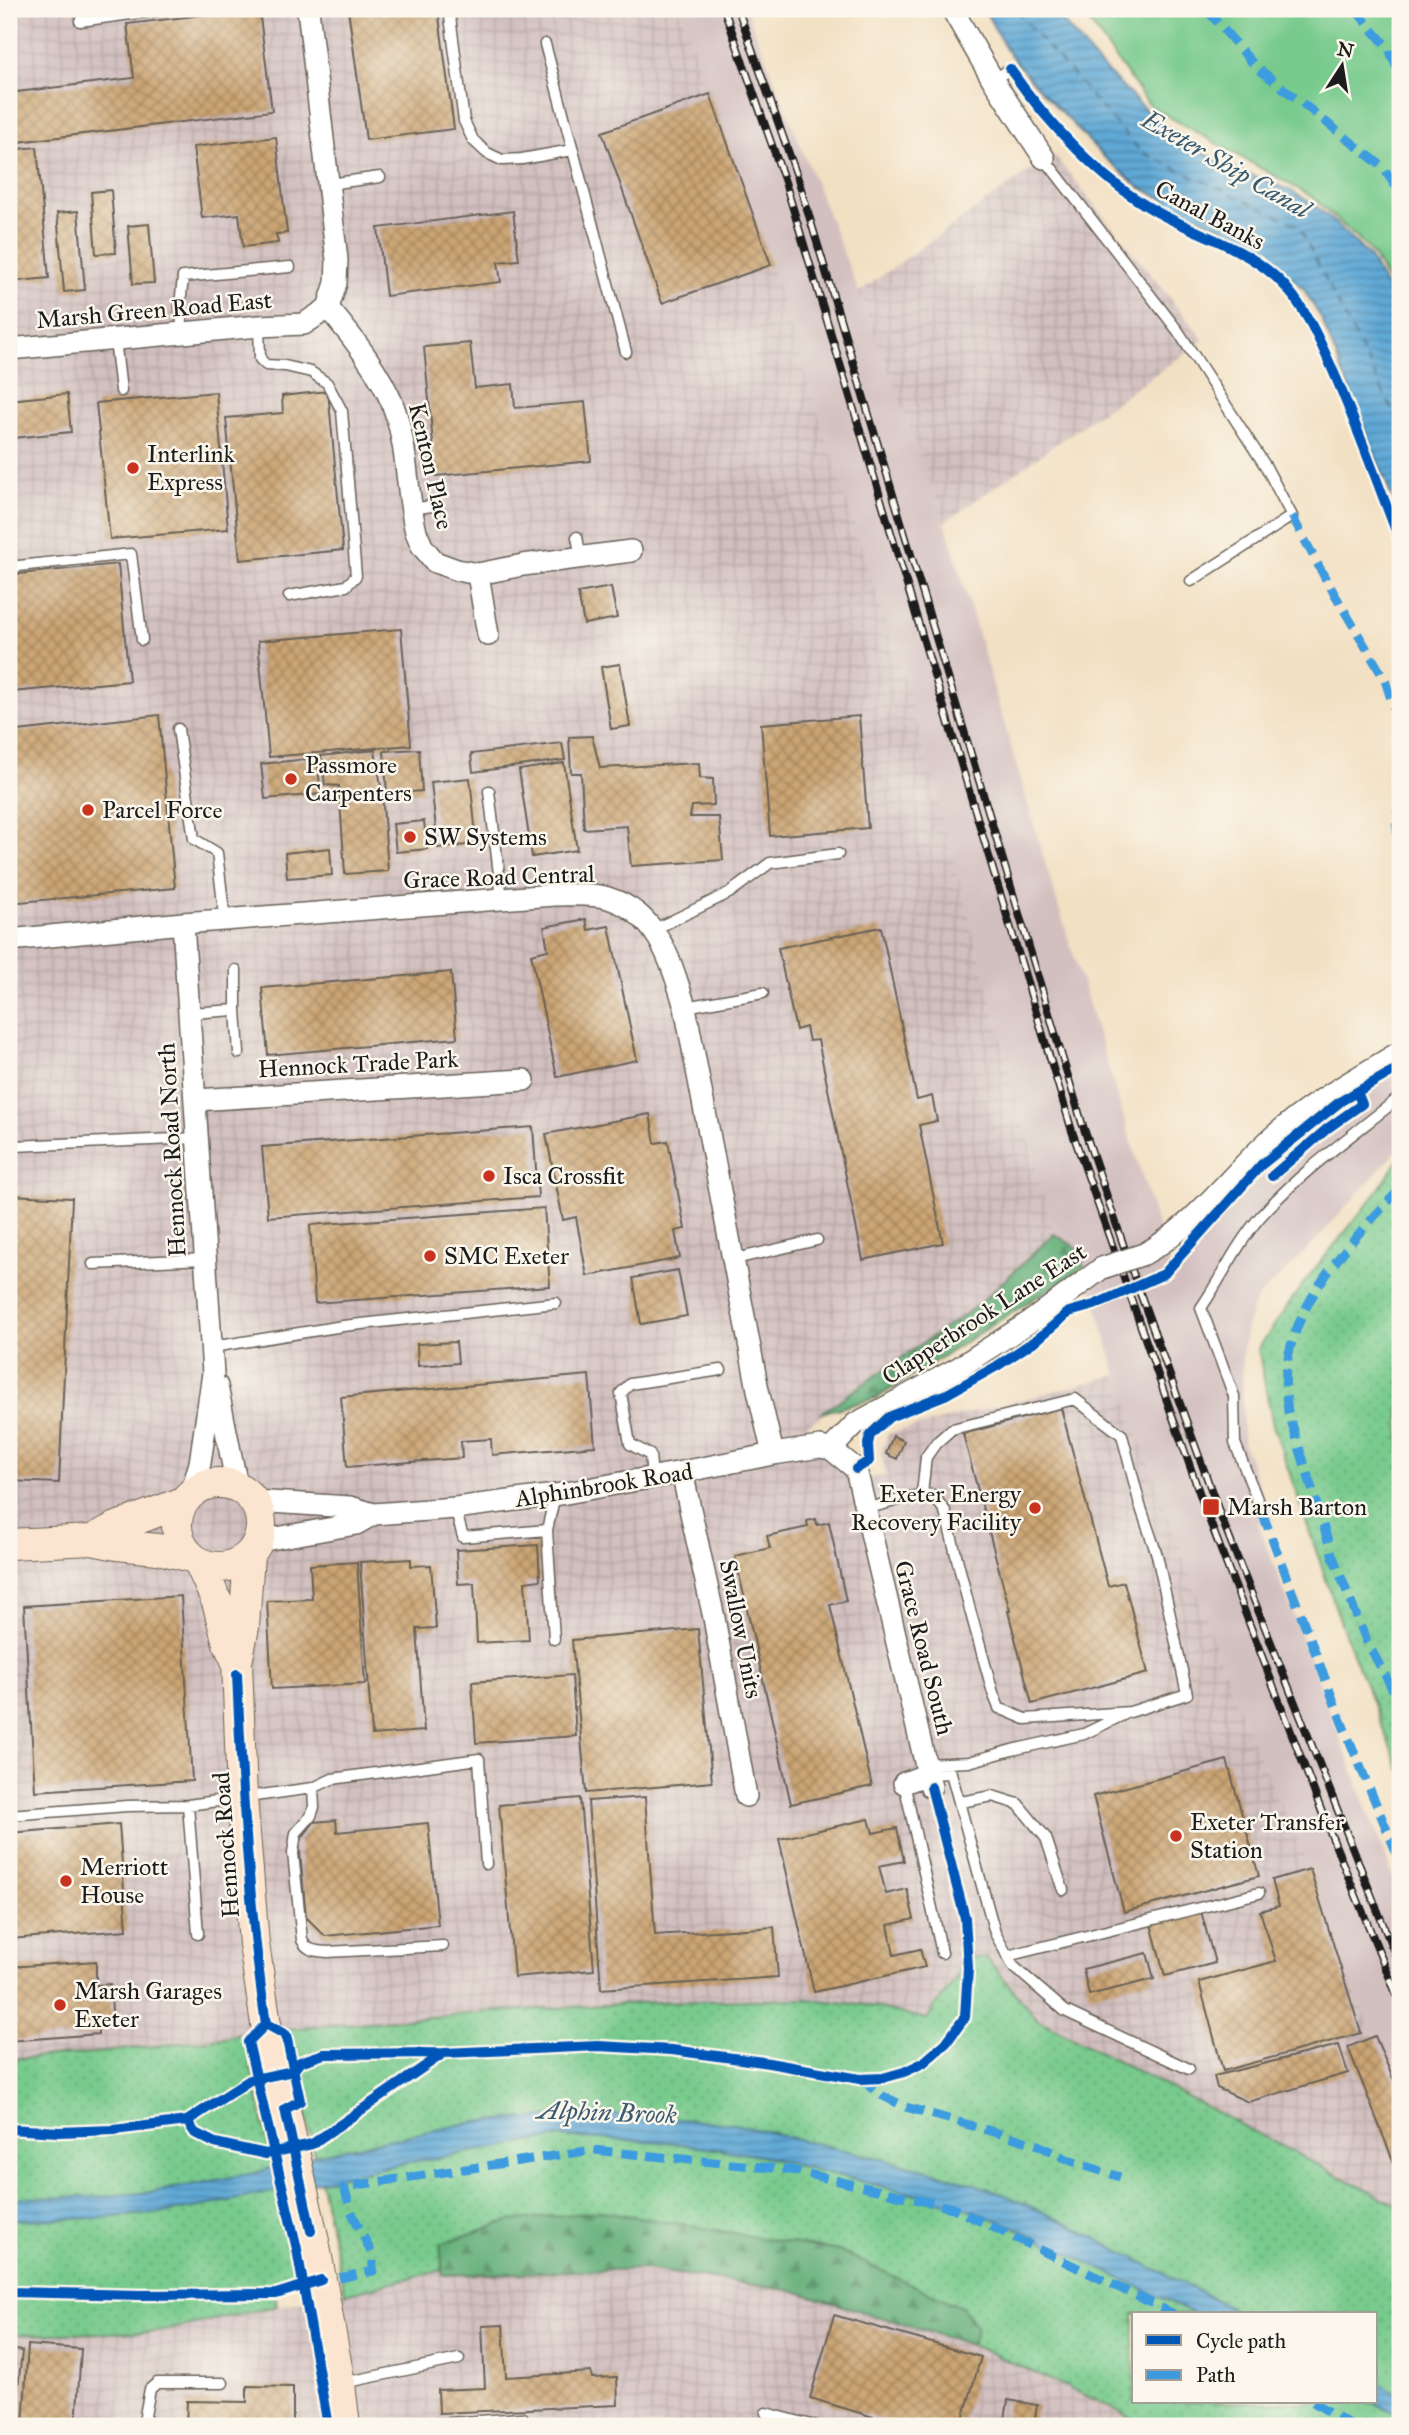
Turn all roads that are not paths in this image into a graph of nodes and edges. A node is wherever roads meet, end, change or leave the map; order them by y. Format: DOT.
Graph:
graph roads {
  1 [pos="167,9"];
  2 [pos="308,9"];
  3 [pos="449,9"];
  4 [pos="952,9"];
  5 [pos="80,21"];
  6 [pos="545,44"];
  7 [pos="572,150"];
  8 [pos="1044,158"];
  9 [pos="380,177"];
  10 [pos="329,184"];
  11 [pos="290,267"];
  12 [pos="328,308"];
  13 [pos="258,326"];
  14 [pos="183,332"];
  15 [pos="115,339"];
  16 [pos="9,349"];
  17 [pos="626,352"];
  18 [pos="121,391"];
  19 [pos="432,506"];
  20 [pos="410,510"];
  21 [pos="631,551"];
  22 [pos="9,567"];
  23 [pos="478,574"];
  24 [pos="1191,581"];
  25 [pos="289,596"];
  26 [pos="488,635"];
  27 [pos="142,640"];
  28 [pos="178,730"];
  29 [pos="489,791"];
  30 [pos="838,854"];
  31 [pos="502,899"];
  32 [pos="225,920"];
  33 [pos="183,923"];
  34 [pos="655,929"];
  35 [pos="9,940"];
  36 [pos="236,970"];
  37 [pos="763,993"];
  38 [pos="685,1007"];
  39 [pos="236,1010"];
  40 [pos="191,1013"];
  41 [pos="1400,1052"];
  42 [pos="239,1053"];
  43 [pos="524,1080"];
  44 [pos="1400,1097"];
  45 [pos="196,1100"];
  46 [pos="198,1138"];
  47 [pos="14,1146"];
  48 [pos="817,1240"];
  49 [pos="205,1259"];
  50 [pos="735,1259"];
  51 [pos="93,1264"];
  52 [pos="556,1303"];
  53 [pos="212,1347"];
  54 [pos="721,1370"];
  55 [pos="213,1373"];
  56 [pos="831,1449"];
  57 [pos="773,1454"];
  58 [pos="682,1472"];
  59 [pos="652,1477"];
  60 [pos="246,1494"];
  61 [pos="555,1494"];
  62 [pos="922,1494"];
  63 [pos="187,1498"];
  64 [pos="455,1508"];
  65 [pos="865,1509"];
  66 [pos="1262,1512"];
  67 [pos="374,1514"];
  68 [pos="547,1530"];
  69 [pos="92,1540"];
  70 [pos="9,1544"];
  71 [pos="254,1548"];
  72 [pos="195,1559"];
  73 [pos="554,1639"];
  74 [pos="236,1662"];
  75 [pos="1130,1712"];
  76 [pos="928,1775"];
  77 [pos="904,1783"];
  78 [pos="313,1788"];
  79 [pos="746,1796"];
  80 [pos="242,1797"];
  81 [pos="961,1802"];
  82 [pos="188,1805"];
  83 [pos="9,1815"];
  84 [pos="486,1864"];
  85 [pos="1063,1890"];
  86 [pos="1259,1893"];
  87 [pos="198,1934"];
  88 [pos="443,1946"];
  89 [pos="942,1953"];
  90 [pos="1007,1956"];
  91 [pos="1189,2069"];
  92 [pos="458,2359"];
  93 [pos="223,2383"];
  94 [pos="340,2384"];
  95 [pos="766,2413"];
  96 [pos="523,2418"];
  97 [pos="144,2426"];
  98 [pos="345,2426"];
  99 [pos="407,2426"];
  100 [pos="815,2426"];
  1 -- 5 [label="lane"];
  2 -- 10 [label="street"];
  3 -- 7 [label="lane"];
  4 -- 8 [label="street"];
  6 -- 7 [label="lane"];
  7 -- 17 [label="lane"];
  8 -- 24 [label="lane"];
  9 -- 10 [label="lane"];
  10 -- 12 [label="street"];
  11 -- 14 [label="lane"];
  12 -- 13 [label="street, Marsh Green Road East"];
  12 -- 20 [label="street, Kenton Place"];
  13 -- 14 [label="street, Marsh Green Road East"];
  13 -- 25 [label="lane"];
  14 -- 15 [label="street, Marsh Green Road East"];
  15 -- 16 [label="street, Marsh Green Road East"];
  15 -- 18 [label="lane"];
  19 -- 20 [label="lane"];
  20 -- 23 [label="street, Kenton Place"];
  21 -- 23 [label="street, Kenton Place"];
  22 -- 27 [label="lane"];
  23 -- 26 [label="street"];
  28 -- 32 [label="lane"];
  29 -- 31 [label="lane"];
  30 -- 34 [label="lane"];
  31 -- 32 [label="street, Grace Road Central"];
  31 -- 34 [label="street, Grace Road Central"];
  32 -- 33 [label="street, Grace Road Central"];
  33 -- 35 [label="street, Grace Road Central"];
  33 -- 40 [label="street, Hennock Road North"];
  34 -- 38 [label="street, Grace Road Central"];
  36 -- 39 [label="lane"];
  37 -- 38 [label="lane"];
  38 -- 50 [label="street, Grace Road Central"];
  39 -- 40 [label="lane"];
  39 -- 42 [label="lane"];
  40 -- 45 [label="street, Hennock Road North"];
  41 -- 56 [label="street, Clapperbrook Lane East, bridge"];
  43 -- 45 [label="street, Hennock Trade Park"];
  44 -- 66 [label="lane"];
  45 -- 46 [label="street, Hennock Road North"];
  46 -- 47 [label="lane"];
  46 -- 49 [label="street, Hennock Road North"];
  48 -- 50 [label="lane"];
  49 -- 51 [label="lane"];
  49 -- 53 [label="street, Hennock Road North"];
  50 -- 57 [label="street, Grace Road Central"];
  52 -- 53 [label="lane"];
  53 -- 55 [label="street, Hennock Road North"];
  54 -- 59 [label="lane"];
  55 -- 60 [label="street, Hennock Road North"];
  55 -- 63 [label="street, Hennock Road North"];
  56 -- 57 [label="street, Alphinbrook Road"];
  56 -- 65 [label="street, Grace Road South"];
  57 -- 58 [label="street, Alphinbrook Road"];
  58 -- 59 [label="street, Alphinbrook Road"];
  58 -- 79 [label="street, Swallow Units"];
  59 -- 61 [label="street, Alphinbrook Road"];
  60 -- 63 [label="main road"];
  60 -- 67 [label="street, Alphinbrook Road"];
  60 -- 71 [label="main road"];
  61 -- 64 [label="street, Alphinbrook Road"];
  61 -- 68 [label="lane"];
  62 -- 65 [label="lane"];
  62 -- 75 [label="lane"];
  62 -- 75 [label="lane"];
  63 -- 69 [label="main road"];
  63 -- 72 [label="main road"];
  64 -- 67 [label="street, Alphinbrook Road"];
  64 -- 68 [label="lane"];
  65 -- 76 [label="street, Grace Road South"];
  67 -- 71 [label="street, Alphinbrook Road"];
  68 -- 73 [label="lane"];
  69 -- 70 [label="main road"];
  69 -- 72 [label="main road"];
  71 -- 72 [label="main road"];
  71 -- 74 [label="main road, Hennock Road"];
  72 -- 74 [label="main road, Hennock Road"];
  74 -- 80 [label="main road, Hennock Road"];
  75 -- 76 [label="lane"];
  76 -- 77 [label="street"];
  76 -- 81 [label="lane"];
  77 -- 89 [label="lane"];
  78 -- 80 [label="lane"];
  78 -- 84 [label="lane"];
  78 -- 88 [label="lane"];
  80 -- 82 [label="lane"];
  80 -- 94 [label="main road, Hennock Road"];
  81 -- 85 [label="lane"];
  81 -- 90 [label="lane"];
  82 -- 83 [label="lane"];
  82 -- 87 [label="lane"];
  86 -- 90 [label="lane"];
  90 -- 91 [label="lane"];
  92 -- 94 [label="lane"];
  93 -- 97 [label="lane"];
  94 -- 98 [label="main road, Hennock Road"];
  95 -- 100 [label="lane"];
  96 -- 99 [label="lane"];
}
